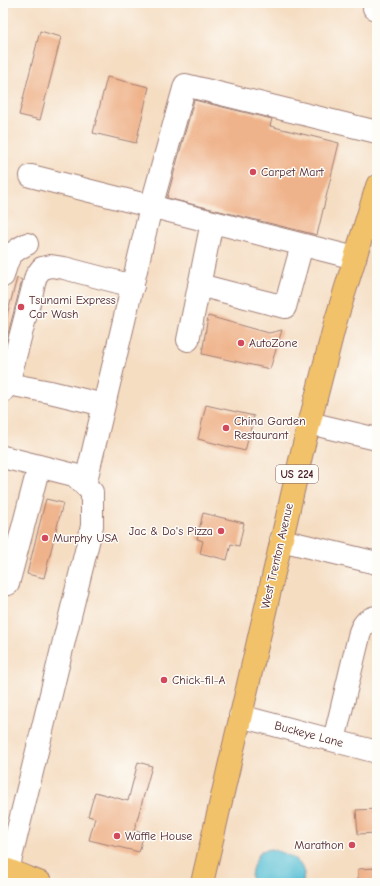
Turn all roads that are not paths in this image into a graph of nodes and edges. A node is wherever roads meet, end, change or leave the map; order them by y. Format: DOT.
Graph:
graph roads {
  1 [pos="375,3"];
  2 [pos="377,10"];
  3 [pos="377,132"];
  4 [pos="31,176"];
  5 [pos="377,186"];
  6 [pos="151,207"];
  7 [pos="212,222"];
  8 [pos="27,244"];
  9 [pos="302,244"];
  10 [pos="355,258"];
  11 [pos="3,276"];
  12 [pos="199,285"];
  13 [pos="133,286"];
  14 [pos="188,340"];
  15 [pos="6,388"];
  16 [pos="104,405"];
  17 [pos="309,423"];
  18 [pos="377,439"];
  19 [pos="3,457"];
  20 [pos="39,466"];
  21 [pos="86,485"];
  22 [pos="281,540"];
  23 [pos="377,563"];
  24 [pos="8,584"];
  25 [pos="370,621"];
  26 [pos="240,716"];
  27 [pos="334,740"];
  28 [pos="377,752"];
  29 [pos="5,871"];
  30 [pos="41,883"];
  31 [pos="202,883"];
  1 -- 2 [label="street"];
  3 -- 6 [label="street"];
  4 -- 6 [label="street"];
  5 -- 10 [label="main road, West Trenton Avenue / US 224"];
  6 -- 7 [label="street"];
  6 -- 13 [label="street"];
  7 -- 9 [label="street"];
  7 -- 12 [label="street"];
  8 -- 11 [label="street"];
  9 -- 10 [label="street"];
  9 -- 12 [label="street"];
  10 -- 17 [label="main road, West Trenton Avenue / US 224"];
  12 -- 14 [label="street"];
  13 -- 15 [label="street"];
  13 -- 16 [label="street"];
  15 -- 16 [label="street"];
  16 -- 21 [label="street"];
  17 -- 18 [label="street"];
  17 -- 22 [label="main road, West Trenton Avenue / US 224"];
  19 -- 20 [label="street"];
  20 -- 21 [label="street"];
  20 -- 24 [label="street"];
  21 -- 29 [label="street"];
  22 -- 23 [label="street"];
  22 -- 26 [label="main road, West Trenton Avenue / US 224"];
  25 -- 27 [label="street"];
  26 -- 27 [label="street, Buckeye Lane"];
  26 -- 31 [label="main road, West Trenton Avenue / US 224"];
  27 -- 28 [label="street, Buckeye Lane"];
  29 -- 30 [label="main road"];
}
